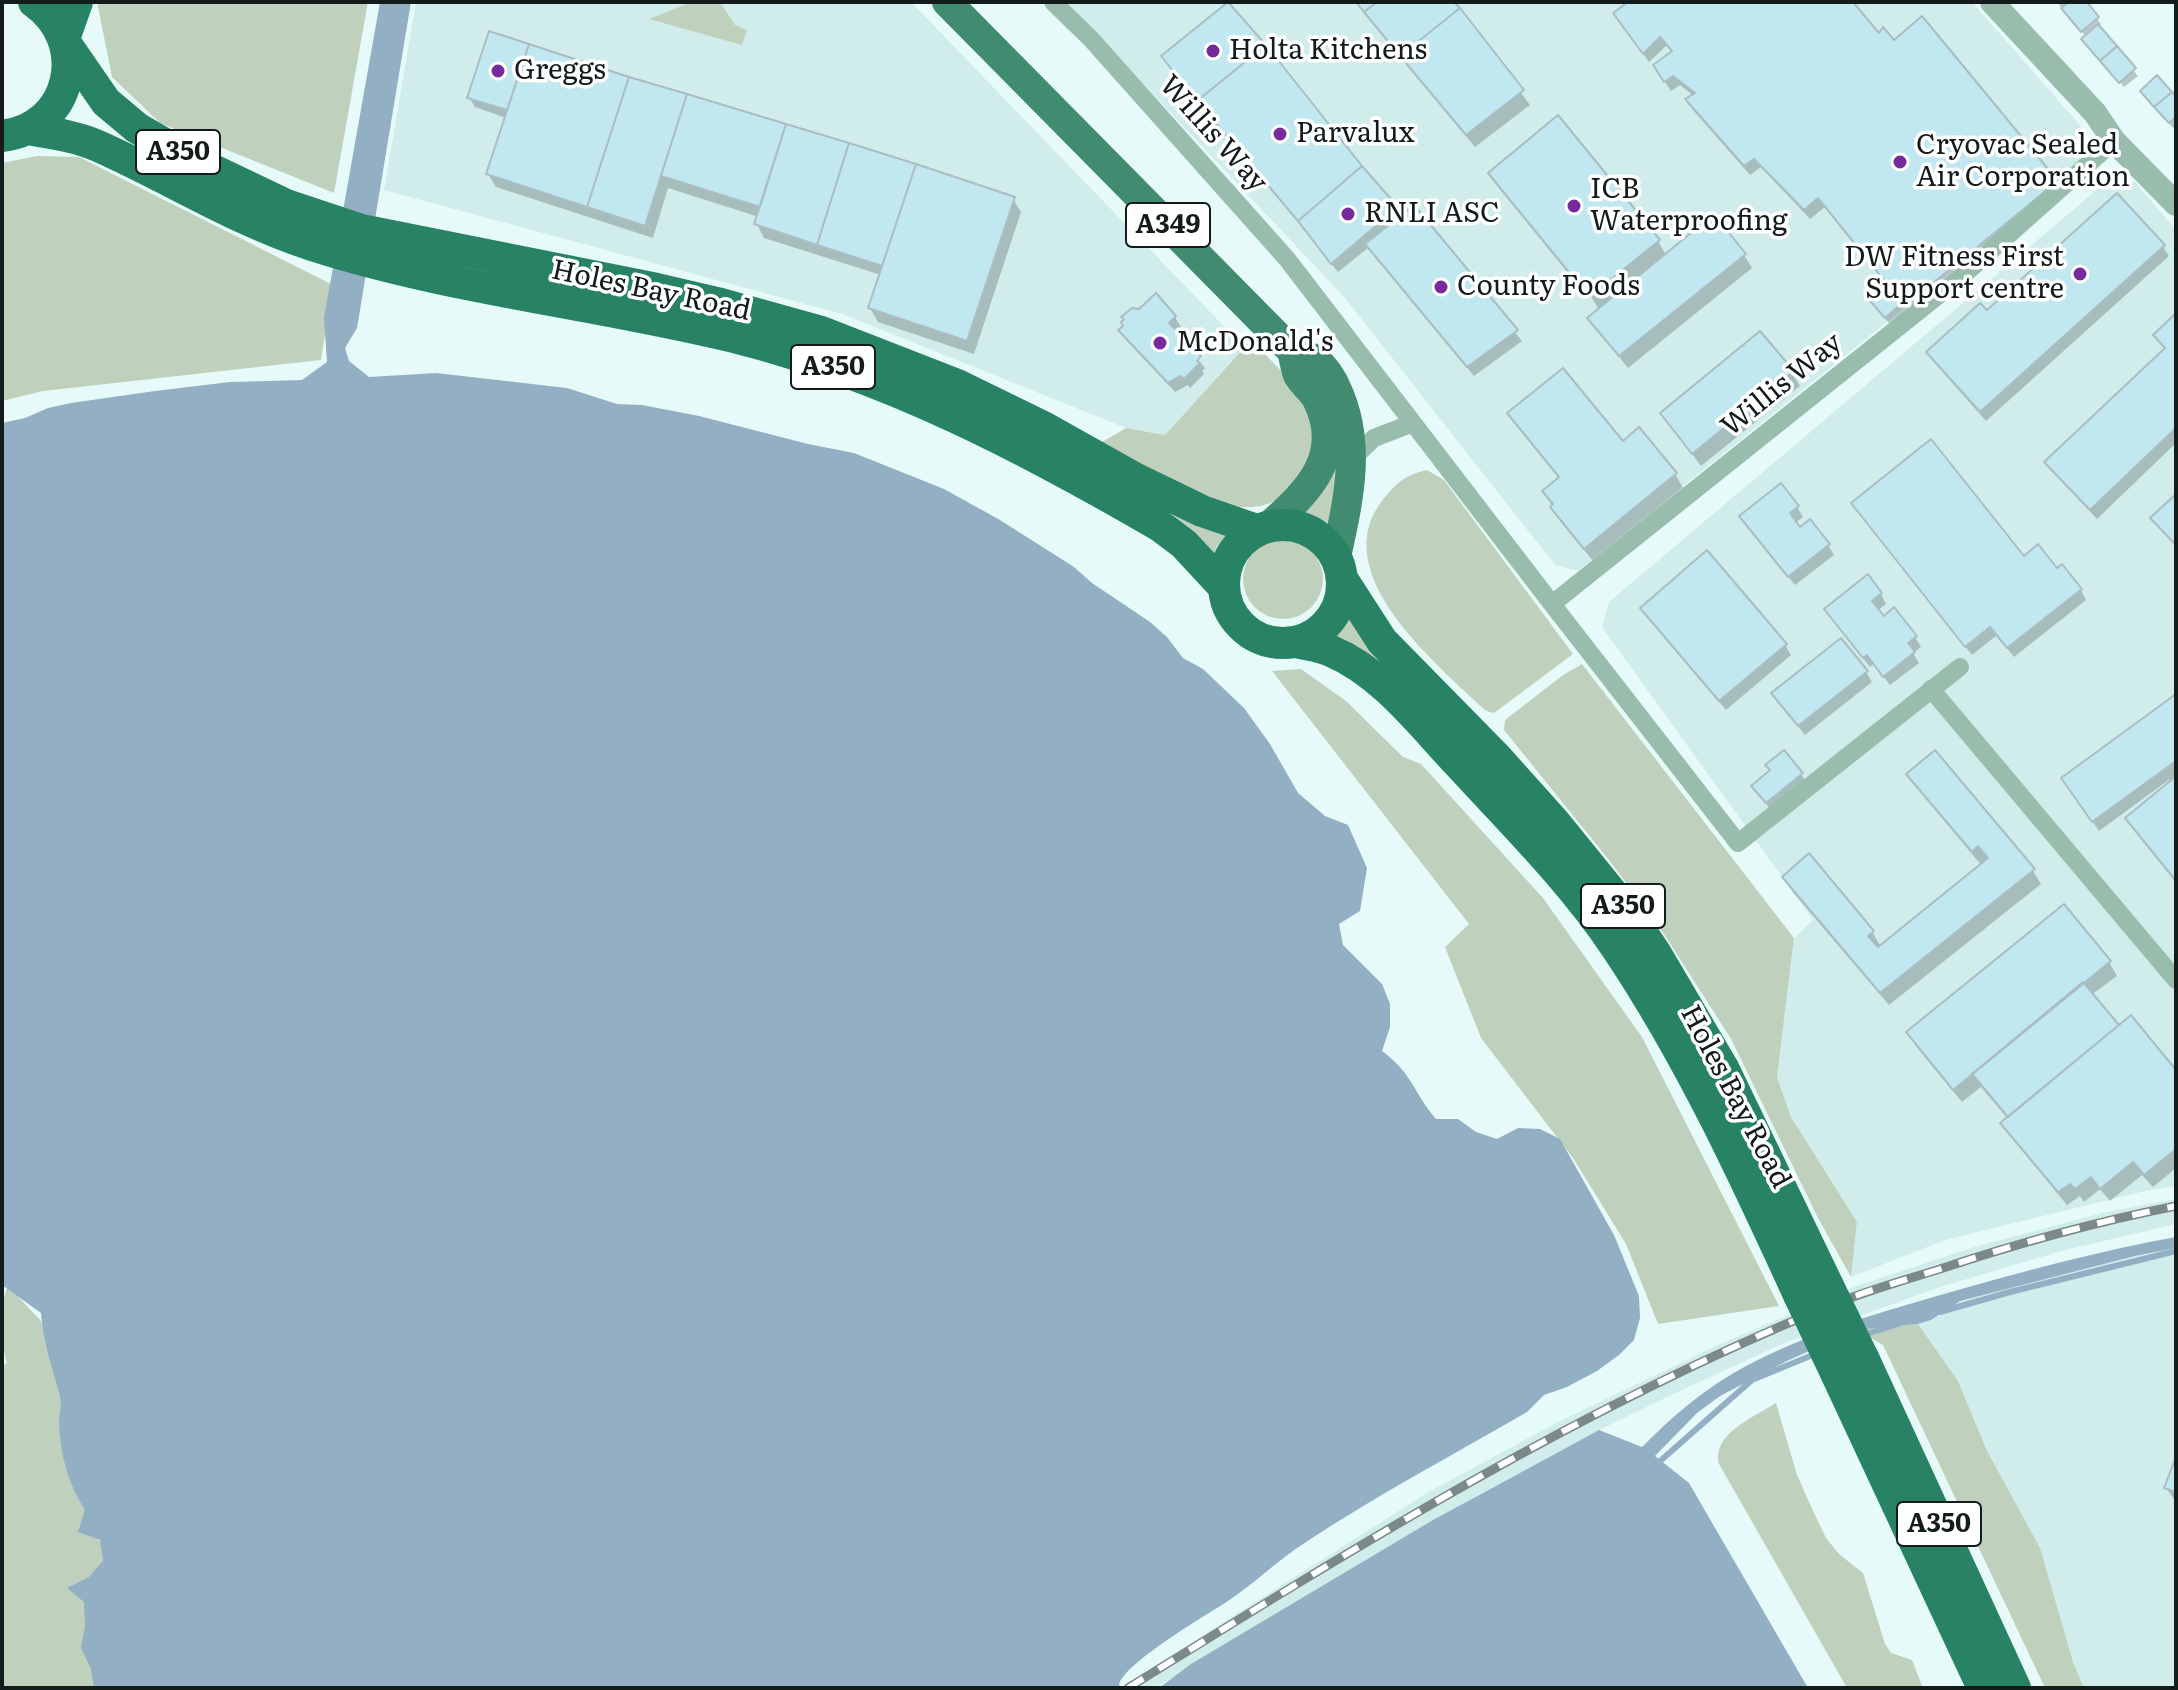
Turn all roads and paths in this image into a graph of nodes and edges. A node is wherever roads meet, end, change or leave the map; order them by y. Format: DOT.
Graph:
graph roads {
  1 [pos="34,2"];
  2 [pos="77,2"];
  3 [pos="947,2"];
  4 [pos="1053,2"];
  5 [pos="1992,2"];
  6 [pos="65,42"];
  7 [pos="12,135"];
  8 [pos="2114,141"];
  9 [pos="2176,204"];
  10 [pos="317,232"];
  11 [pos="1292,351"];
  12 [pos="1413,423"];
  13 [pos="1352,459"];
  14 [pos="1263,528"];
  15 [pos="1339,568"];
  16 [pos="1223,586"];
  17 [pos="1552,604"];
  18 [pos="1296,642"];
  19 [pos="1960,667"];
  20 [pos="1931,689"];
  21 [pos="2176,980"];
  22 [pos="1814,1291"];
  23 [pos="1850,1366"];
  24 [pos="1983,1688"];
  25 [pos="2015,1688"];
  1 -- 6 [label="highway, A350"];
  2 -- 6 [label="highway"];
  3 -- 11 [label="main road, A349"];
  4 -- 12 [label="street, Willis Way"];
  5 -- 8 [label="street"];
  6 -- 7 [label="highway, A350"];
  6 -- 10 [label="highway, Holes Bay Road / A350"];
  7 -- 10 [label="highway, Holes Bay Road / A350"];
  8 -- 9 [label="street"];
  8 -- 17 [label="street, Willis Way"];
  10 -- 14 [label="highway, Holes Bay Road / A350"];
  10 -- 16 [label="highway, Holes Bay Road / A350"];
  11 -- 13 [label="main road, A349"];
  11 -- 14 [label="main road, A349"];
  12 -- 13 [label="street"];
  12 -- 17 [label="street, Willis Way"];
  13 -- 15 [label="main road, A349"];
  14 -- 15 [label="highway"];
  14 -- 16 [label="highway"];
  15 -- 18 [label="highway"];
  15 -- 22 [label="highway, Holes Bay Road / A350"];
  16 -- 18 [label="highway"];
  17 -- 20 [label="street, Willis Way"];
  18 -- 22 [label="highway, Holes Bay Road / A350"];
  19 -- 20 [label="street, Willis Way"];
  20 -- 21 [label="street"];
  22 -- 23 [label="highway, Holes Bay Road / A350, bridge"];
  23 -- 24 [label="highway, Holes Bay Road / A350"];
  23 -- 25 [label="highway, Holes Bay Road / A350"];
}
